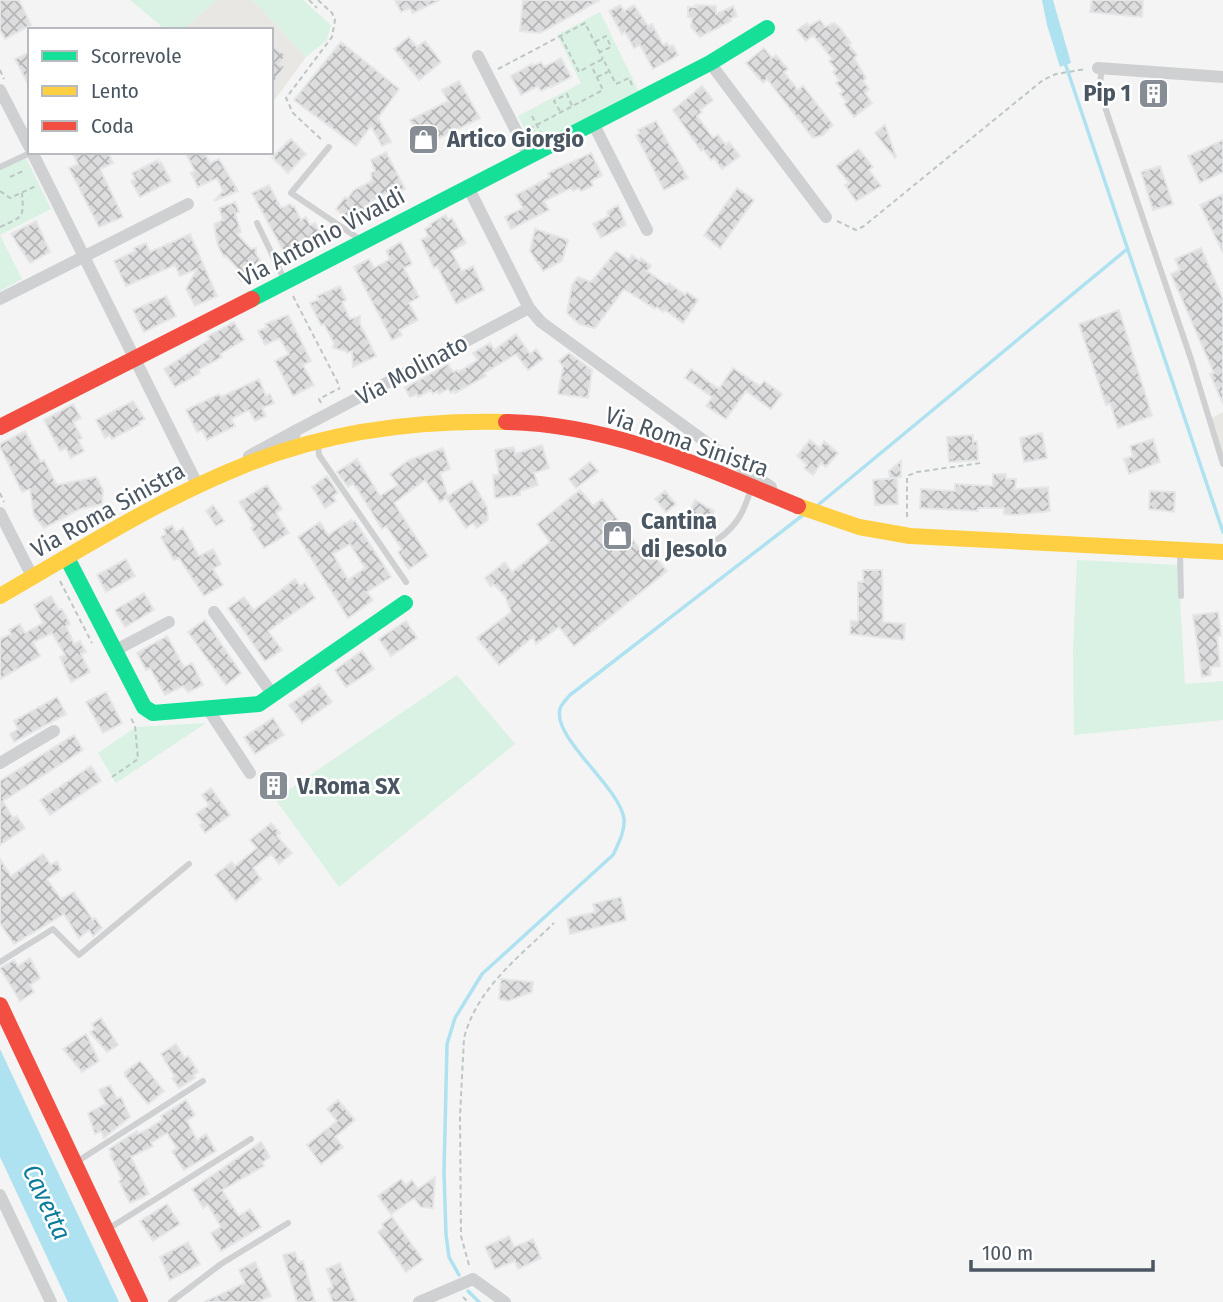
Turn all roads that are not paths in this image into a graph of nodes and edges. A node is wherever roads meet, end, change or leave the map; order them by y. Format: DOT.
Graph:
graph roads {
  1 [pos="767,28"];
  2 [pos="478,56"];
  3 [pos="710,63"];
  4 [pos="1100,68"];
  5 [pos="1223,77"];
  6 [pos="0,90"];
  7 [pos="593,123"];
  8 [pos="28,143"];
  9 [pos="330,147"];
  10 [pos="28,153"];
  11 [pos="33,154"];
  12 [pos="529,156"];
  13 [pos="0,167"];
  14 [pos="468,187"];
  15 [pos="188,204"];
  16 [pos="827,217"];
  17 [pos="257,223"];
  18 [pos="647,230"];
  19 [pos="362,241"];
  20 [pos="84,256"];
  21 [pos="286,282"];
  22 [pos="0,299"];
  23 [pos="529,308"];
  24 [pos="135,359"];
  25 [pos="0,427"];
  26 [pos="295,431"];
  27 [pos="318,443"];
  28 [pos="295,449"];
  29 [pos="721,453"];
  30 [pos="1223,464"];
  31 [pos="720,473"];
  32 [pos="198,486"];
  33 [pos="751,486"];
  34 [pos="803,509"];
  35 [pos="0,513"];
  36 [pos="718,540"];
  37 [pos="1180,551"];
  38 [pos="1219,552"];
  39 [pos="67,558"];
  40 [pos="33,578"];
  41 [pos="406,582"];
  42 [pos="0,596"];
  43 [pos="1181,596"];
  44 [pos="405,603"];
  45 [pos="214,612"];
  46 [pos="169,622"];
  47 [pos="116,650"];
  48 [pos="273,695"];
  49 [pos="208,709"];
  50 [pos="54,730"];
  51 [pos="0,763"];
  52 [pos="250,773"];
  53 [pos="189,864"];
  54 [pos="0,962"];
  55 [pos="0,1005"];
  56 [pos="203,1082"];
  57 [pos="251,1139"];
  58 [pos="75,1163"];
  59 [pos="0,1195"];
  60 [pos="288,1223"];
  61 [pos="106,1230"];
  62 [pos="51,1302"];
  63 [pos="140,1302"];
  64 [pos="171,1302"];
  65 [pos="419,1302"];
  66 [pos="505,1302"];
  1 -- 3 [label="street, Via Antonio Vivaldi"];
  2 -- 12 [label="street"];
  3 -- 7 [label="street, Via Antonio Vivaldi"];
  3 -- 16 [label="street"];
  4 -- 5 [label="street"];
  4 -- 30 [label="lane"];
  6 -- 8 [label="street"];
  7 -- 12 [label="street, Via Antonio Vivaldi"];
  7 -- 18 [label="street"];
  9 -- 19 [label="lane"];
  10 -- 13 [label="lane"];
  11 -- 20 [label="street"];
  12 -- 14 [label="street, Via Antonio Vivaldi"];
  14 -- 19 [label="street, Via Antonio Vivaldi"];
  14 -- 23 [label="street"];
  15 -- 20 [label="street"];
  17 -- 21 [label="lane"];
  19 -- 21 [label="street, Via Antonio Vivaldi"];
  20 -- 22 [label="street"];
  20 -- 24 [label="street"];
  21 -- 24 [label="street, Via Antonio Vivaldi"];
  23 -- 26 [label="street, Via Molinato"];
  23 -- 29 [label="street"];
  24 -- 25 [label="street, Via Antonio Vivaldi"];
  24 -- 32 [label="street"];
  26 -- 28 [label="street"];
  26 -- 32 [label="street, Via Molinato"];
  27 -- 28 [label="street, Via Roma Sinistra"];
  27 -- 31 [label="street, Via Roma Sinistra"];
  27 -- 41 [label="lane"];
  28 -- 32 [label="street, Via Roma Sinistra"];
  29 -- 31 [label="street"];
  29 -- 34 [label="street"];
  31 -- 33 [label="street, Via Roma Sinistra"];
  32 -- 39 [label="street, Via Roma Sinistra"];
  33 -- 34 [label="street, Via Roma Sinistra"];
  33 -- 36 [label="lane"];
  34 -- 37 [label="street, Via Roma Sinistra"];
  35 -- 40 [label="street"];
  37 -- 38 [label="street, Via Roma Sinistra"];
  37 -- 43 [label="lane"];
  39 -- 40 [label="street, Via Roma Sinistra"];
  39 -- 47 [label="street"];
  40 -- 42 [label="street, Via Roma Sinistra"];
  44 -- 48 [label="street"];
  45 -- 48 [label="street"];
  46 -- 47 [label="street"];
  47 -- 49 [label="street"];
  48 -- 49 [label="street"];
  49 -- 52 [label="street"];
  50 -- 51 [label="street"];
  53 -- 54 [label="lane"];
  55 -- 58 [label="street"];
  56 -- 58 [label="lane"];
  57 -- 61 [label="lane"];
  58 -- 61 [label="street"];
  59 -- 62 [label="street"];
  60 -- 64 [label="lane"];
  61 -- 63 [label="street"];
  65 -- 66 [label="street"];
}
